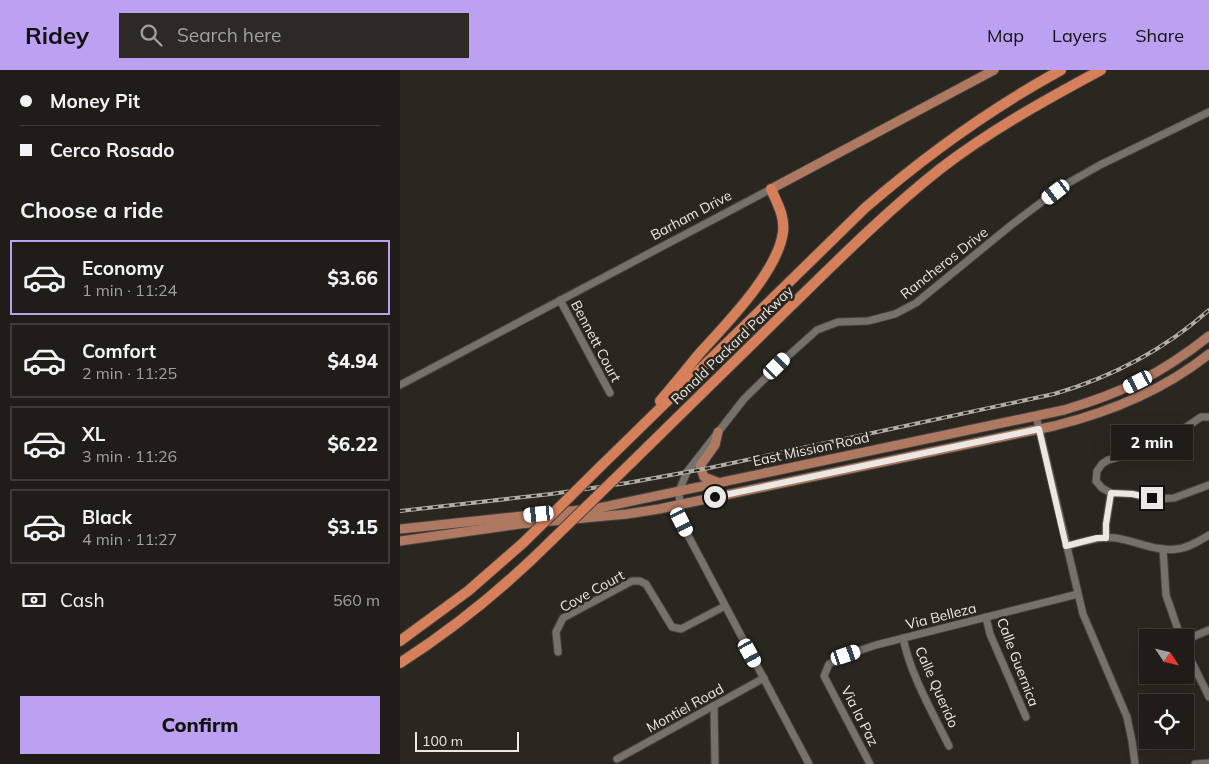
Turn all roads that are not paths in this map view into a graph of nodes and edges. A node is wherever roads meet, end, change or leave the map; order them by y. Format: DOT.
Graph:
graph roads {
  1 [pos="994,70"];
  2 [pos="1061,70"];
  3 [pos="1101,70"];
  4 [pos="1209,112"];
  5 [pos="771,188"];
  6 [pos="560,300"];
  7 [pos="1209,336"];
  8 [pos="1209,354"];
  9 [pos="400,385"];
  10 [pos="610,393"];
  11 [pos="1036,416"];
  12 [pos="1209,417"];
  13 [pos="1039,429"];
  14 [pos="718,432"];
  15 [pos="622,446"];
  16 [pos="870,450"];
  17 [pos="848,469"];
  18 [pos="719,482"];
  19 [pos="1209,485"];
  20 [pos="679,491"];
  21 [pos="1111,493"];
  22 [pos="680,504"];
  23 [pos="400,529"];
  24 [pos="1209,535"];
  25 [pos="1106,538"];
  26 [pos="400,541"];
  27 [pos="1066,546"];
  28 [pos="1163,548"];
  29 [pos="1078,594"];
  30 [pos="725,606"];
  31 [pos="986,617"];
  32 [pos="1177,629"];
  33 [pos="1209,630"];
  34 [pos="1194,636"];
  35 [pos="903,638"];
  36 [pos="400,641"];
  37 [pos="558,652"];
  38 [pos="400,663"];
  39 [pos="1194,666"];
  40 [pos="764,678"];
  41 [pos="827,680"];
  42 [pos="1209,697"];
  43 [pos="714,706"];
  44 [pos="1026,717"];
  45 [pos="949,746"];
  46 [pos="617,759"];
  47 [pos="1209,762"];
  48 [pos="715,764"];
  49 [pos="809,764"];
  50 [pos="870,764"];
  51 [pos="1135,764"];
  52 [pos="1195,764"];
  1 -- 5 [label="main road, Barham Drive"];
  2 -- 15 [label="highway, Ronald Packard Parkway"];
  3 -- 38 [label="highway, Ronald Packard Parkway, bridge"];
  4 -- 14 [label="street, Rancheros Drive"];
  5 -- 6 [label="street, Barham Drive"];
  5 -- 15 [label="highway"];
  6 -- 9 [label="street, Barham Drive"];
  6 -- 10 [label="street, Bennett Court"];
  7 -- 11 [label="main road, East Mission Road"];
  8 -- 13 [label="main road, East Mission Road"];
  11 -- 13 [label="street"];
  11 -- 16 [label="main road, East Mission Road"];
  12 -- 21 [label="street"];
  13 -- 17 [label="main road, East Mission Road"];
  13 -- 27 [label="street"];
  14 -- 18 [label="main road"];
  14 -- 20 [label="street, Rancheros Drive"];
  15 -- 36 [label="highway, Ronald Packard Parkway, bridge"];
  16 -- 17 [label="main road"];
  16 -- 18 [label="main road, East Mission Road"];
  17 -- 22 [label="main road, East Mission Road"];
  18 -- 20 [label="main road, East Mission Road"];
  19 -- 21 [label="street"];
  20 -- 22 [label="street"];
  20 -- 23 [label="main road, East Mission Road"];
  21 -- 25 [label="street"];
  22 -- 26 [label="main road, East Mission Road"];
  22 -- 30 [label="street"];
  24 -- 28 [label="street"];
  25 -- 27 [label="street"];
  25 -- 28 [label="street"];
  27 -- 29 [label="street"];
  28 -- 32 [label="street"];
  29 -- 31 [label="street, Via Belleza"];
  29 -- 51 [label="street"];
  30 -- 37 [label="street, Cove Court"];
  30 -- 40 [label="street"];
  31 -- 35 [label="street, Via Belleza"];
  31 -- 44 [label="street, Calle Guernica"];
  33 -- 34 [label="street"];
  35 -- 41 [label="street, Via Belleza"];
  35 -- 45 [label="street, Calle Querido"];
  39 -- 42 [label="street"];
  40 -- 43 [label="street, Montiel Road"];
  40 -- 49 [label="street"];
  41 -- 50 [label="street, Via la Paz"];
  43 -- 46 [label="street, Montiel Road"];
  43 -- 48 [label="street"];
  47 -- 52 [label="street"];
}
